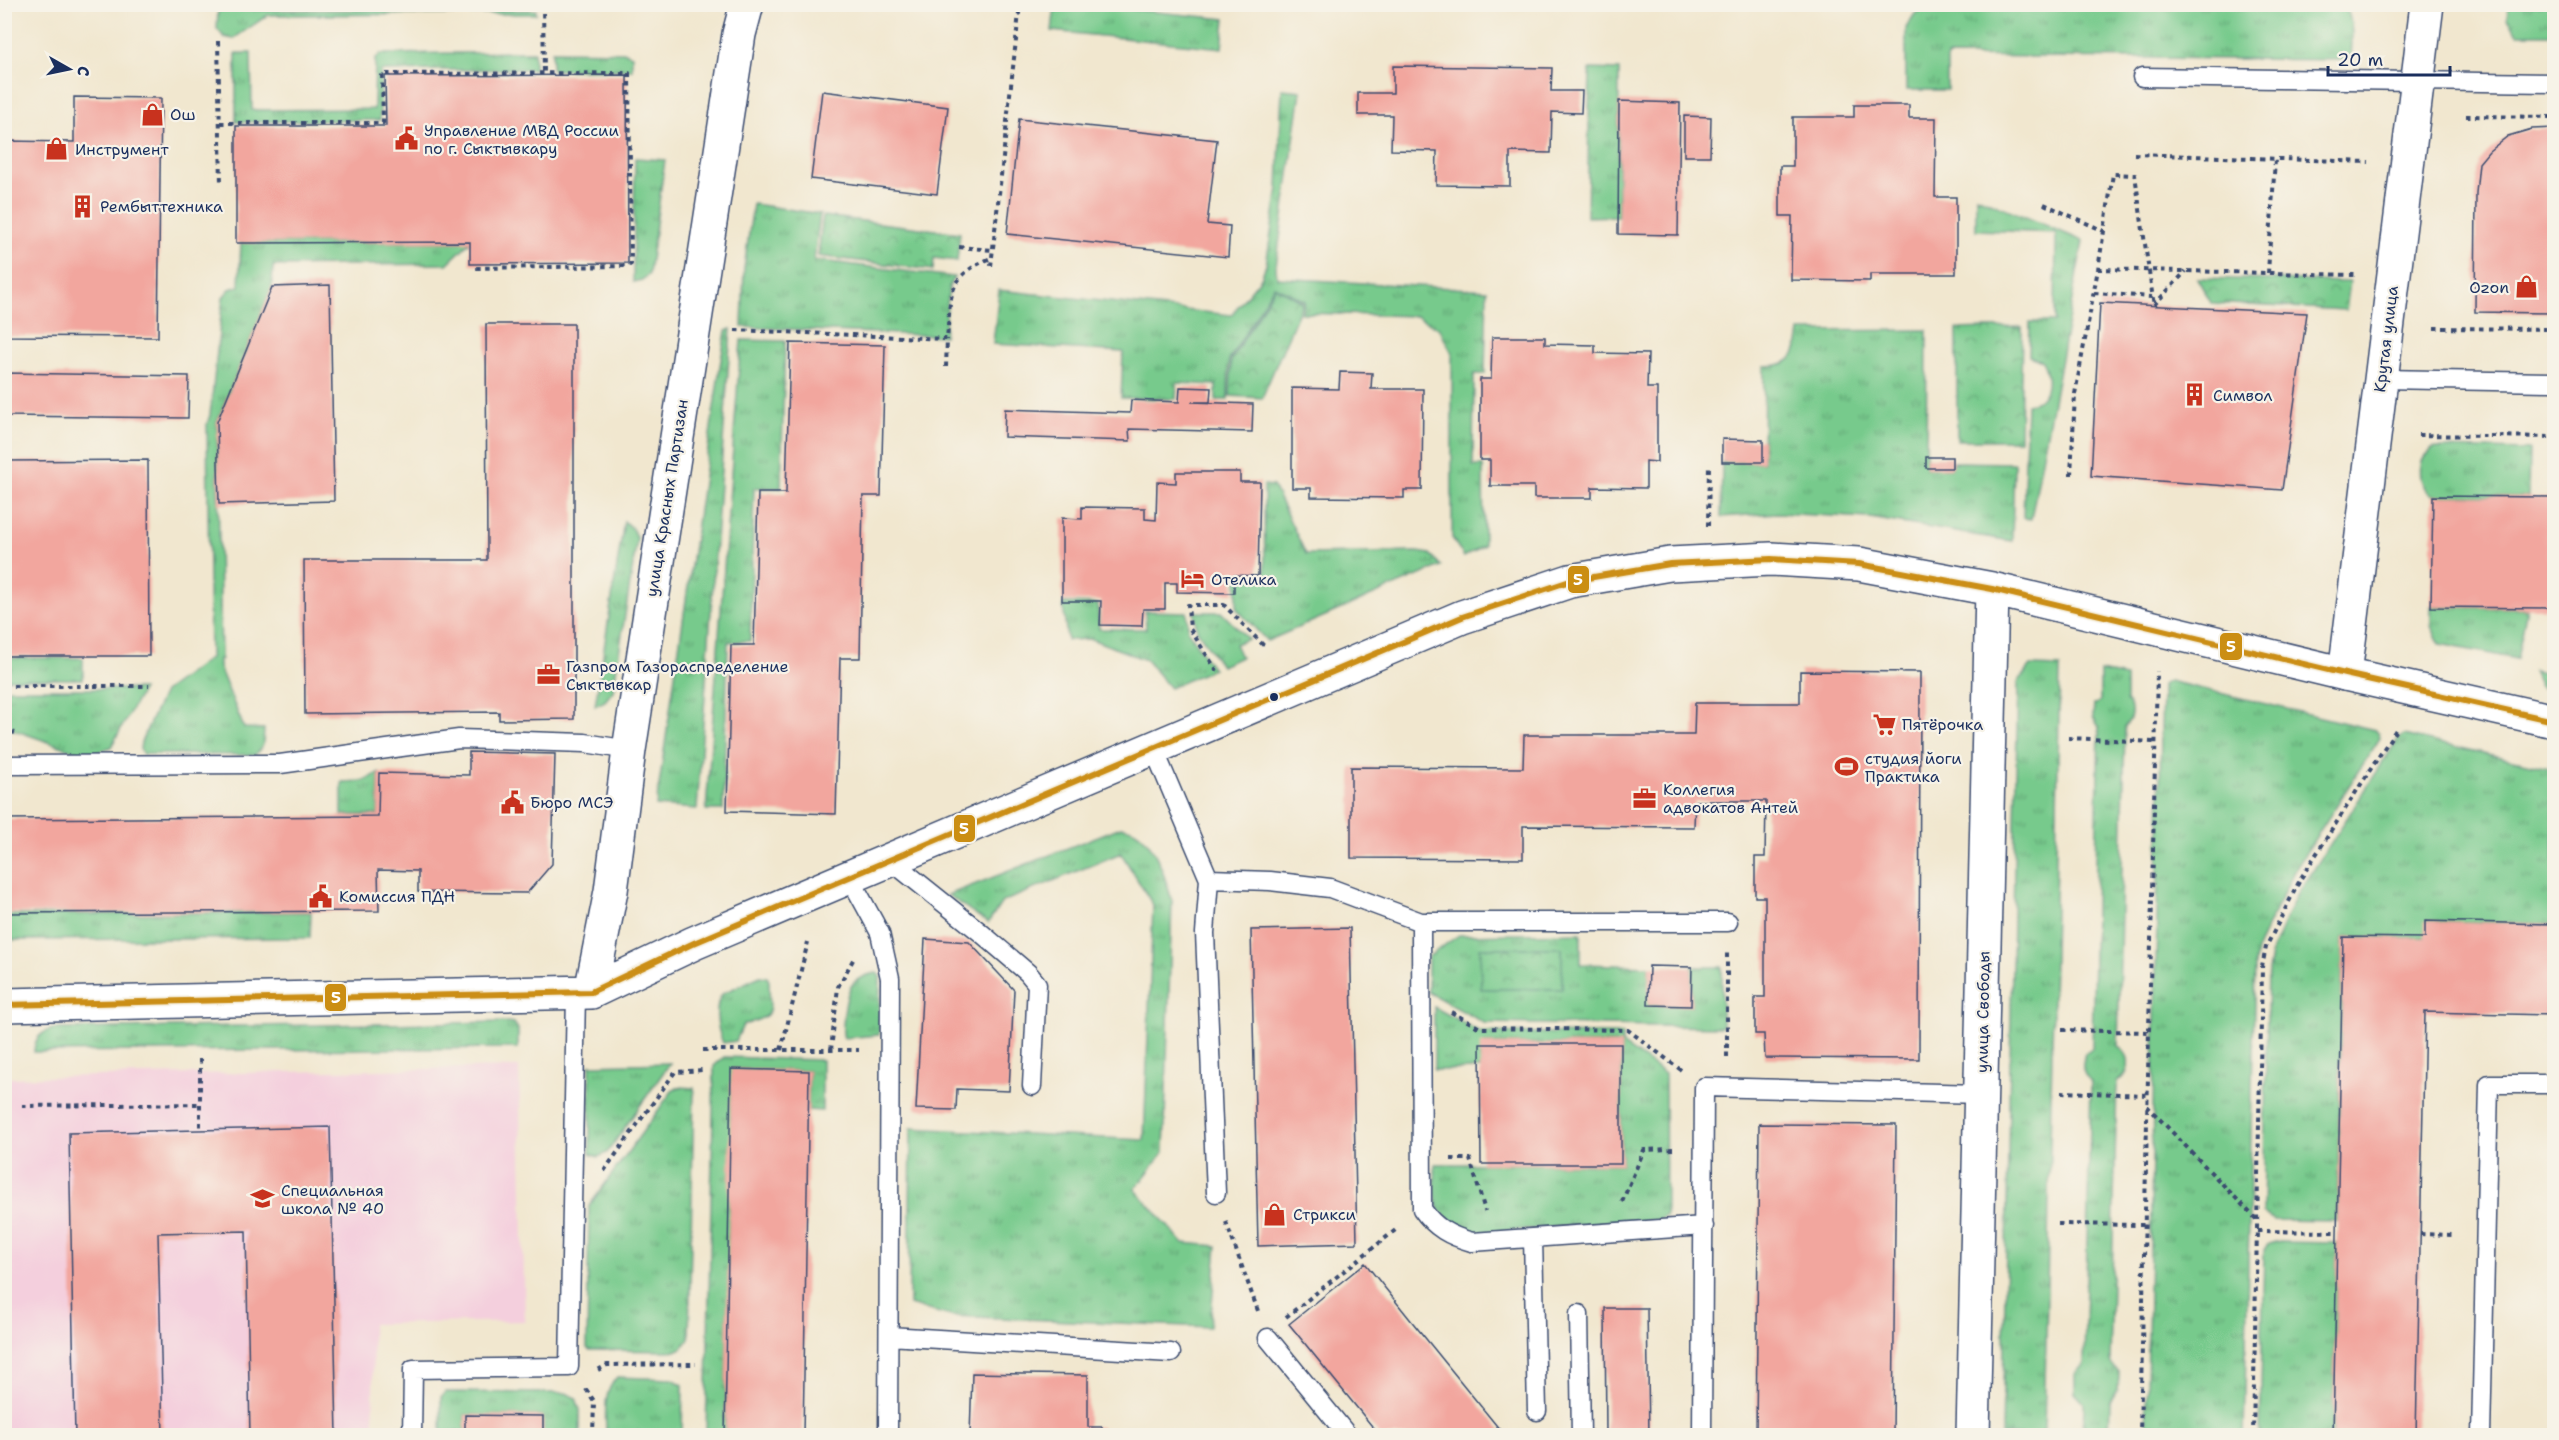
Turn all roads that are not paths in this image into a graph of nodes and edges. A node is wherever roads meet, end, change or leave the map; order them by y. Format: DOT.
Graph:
graph roads {
  1 [pos="747,4"];
  2 [pos="2427,4"];
  3 [pos="2142,77"];
  4 [pos="2418,82"];
  5 [pos="2554,83"];
  6 [pos="2381,379"];
  7 [pos="2554,382"];
  8 [pos="1992,588"];
  9 [pos="2345,674"];
  10 [pos="2554,721"];
  11 [pos="1154,747"];
  12 [pos="629,750"];
  13 [pos="4,765"];
  14 [pos="890,860"];
  15 [pos="850,878"];
  16 [pos="1209,879"];
  17 [pos="1421,922"];
  18 [pos="1728,922"];
  19 [pos="584,992"];
  20 [pos="4,1005"];
  21 [pos="2554,1084"];
  22 [pos="1032,1086"];
  23 [pos="1981,1094"];
  24 [pos="1216,1193"];
  25 [pos="1704,1226"];
  26 [pos="1533,1238"];
  27 [pos="1579,1314"];
  28 [pos="1267,1335"];
  29 [pos="889,1336"];
  30 [pos="1171,1353"];
  31 [pos="1537,1411"];
  32 [pos="412,1436"];
  33 [pos="888,1436"];
  34 [pos="1348,1436"];
  35 [pos="1581,1436"];
  36 [pos="1702,1436"];
  37 [pos="1973,1436"];
  38 [pos="2481,1436"];
  1 -- 12 [label="street, улица Красных Партизан"];
  2 -- 4 [label="street, Крутая улица"];
  3 -- 4 [label="lane"];
  4 -- 5 [label="lane"];
  4 -- 6 [label="street, Крутая улица"];
  6 -- 7 [label="lane"];
  6 -- 9 [label="street, Крутая улица"];
  8 -- 9 [label="street"];
  8 -- 11 [label="street"];
  8 -- 23 [label="street, улица Свободы"];
  9 -- 10 [label="street"];
  11 -- 14 [label="street"];
  11 -- 16 [label="lane"];
  12 -- 13 [label="lane"];
  12 -- 19 [label="street, улица Красных Партизан"];
  14 -- 15 [label="street"];
  14 -- 22 [label="lane"];
  15 -- 19 [label="street"];
  15 -- 29 [label="lane"];
  16 -- 17 [label="lane"];
  16 -- 24 [label="lane"];
  17 -- 18 [label="lane"];
  17 -- 26 [label="lane"];
  19 -- 20 [label="street"];
  19 -- 32 [label="lane"];
  21 -- 38 [label="lane"];
  23 -- 25 [label="lane"];
  23 -- 37 [label="street, улица Свободы"];
  25 -- 26 [label="lane"];
  25 -- 36 [label="lane"];
  26 -- 31 [label="lane"];
  27 -- 35 [label="lane"];
  28 -- 34 [label="lane"];
  29 -- 30 [label="lane"];
  29 -- 33 [label="lane"];
}
